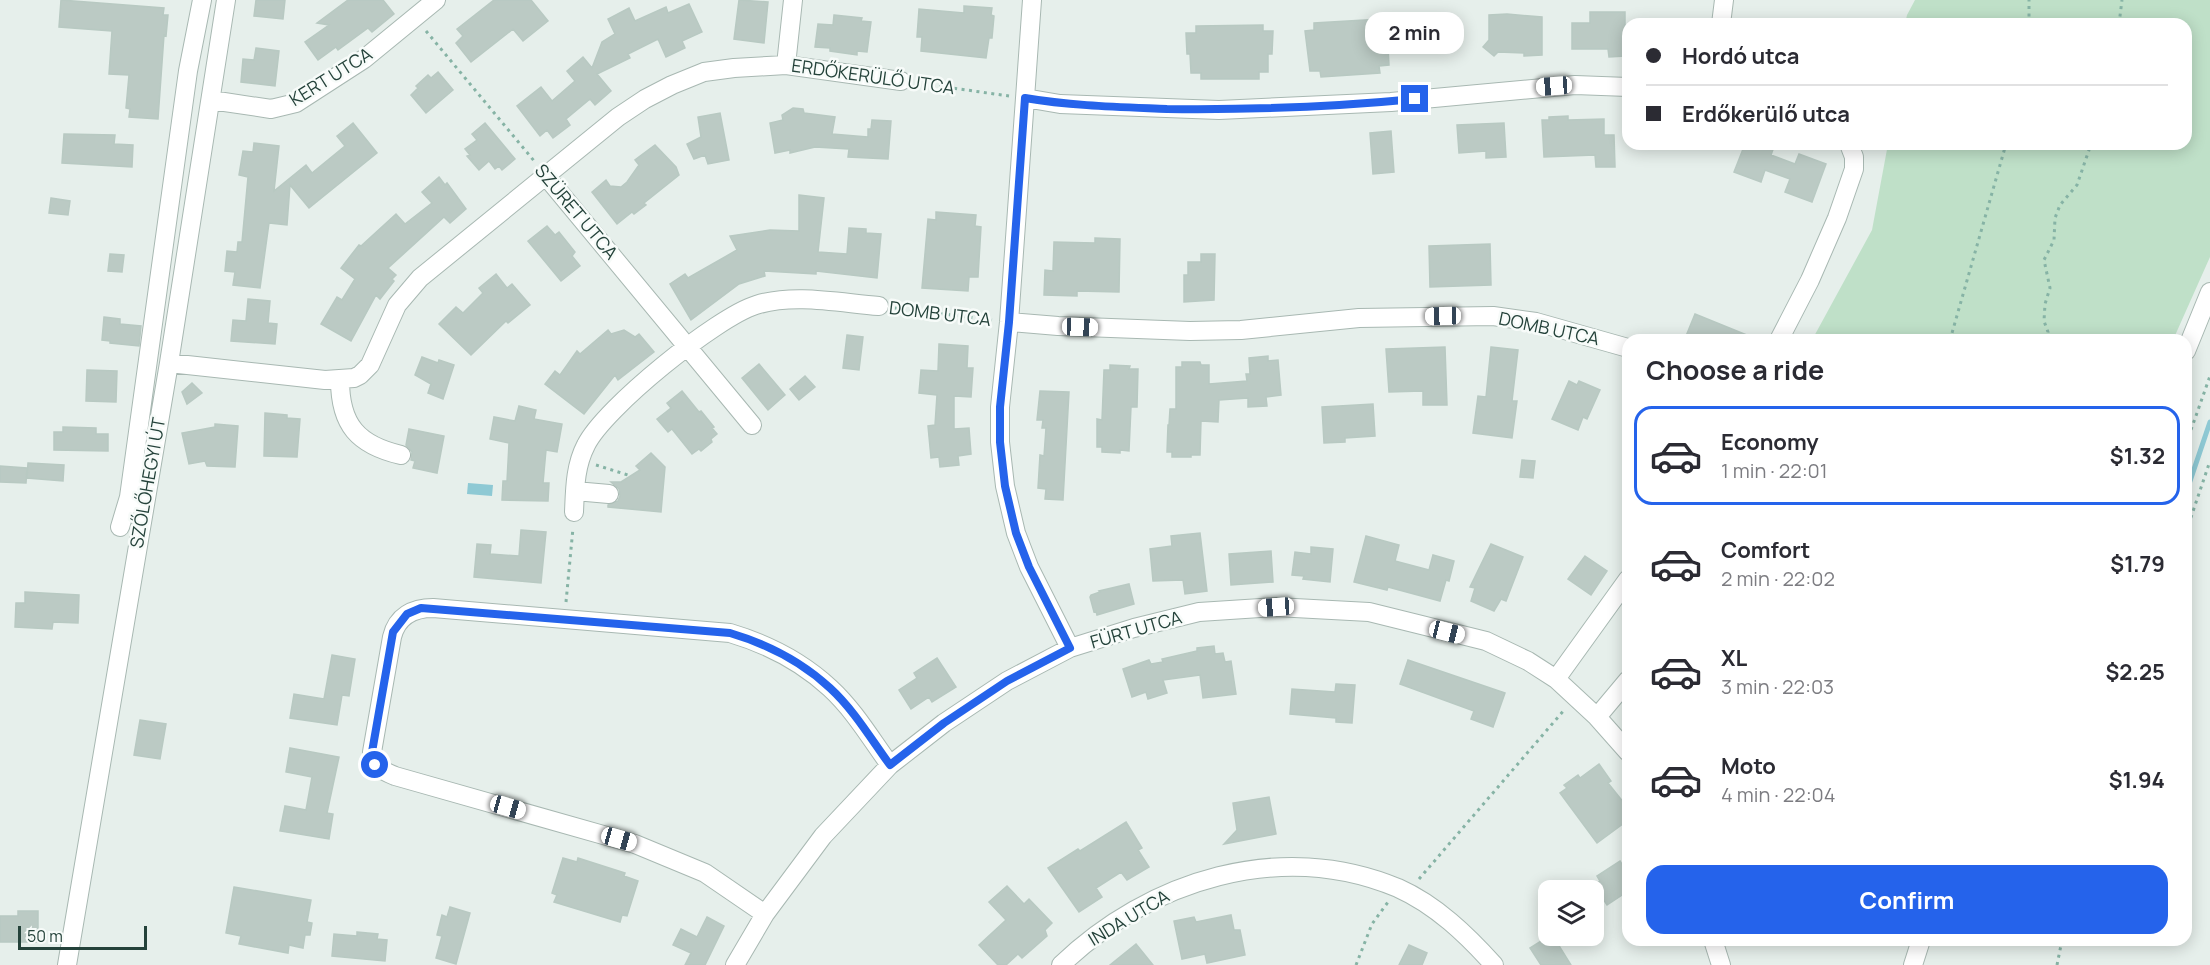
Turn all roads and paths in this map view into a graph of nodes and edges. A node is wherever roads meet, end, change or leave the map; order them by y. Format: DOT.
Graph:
graph roads {
  1 [pos="202,0"];
  2 [pos="226,0"];
  3 [pos="436,0"];
  4 [pos="794,0"];
  5 [pos="1032,0"];
  6 [pos="1724,0"];
  7 [pos="2029,0"];
  8 [pos="2122,0"];
  9 [pos="1722,18"];
  10 [pos="2029,18"];
  11 [pos="2120,18"];
  12 [pos="415,19"];
  13 [pos="786,65"];
  14 [pos="902,81"];
  15 [pos="1622,87"];
  16 [pos="1025,98"];
  17 [pos="211,100"];
  18 [pos="1851,150"];
  19 [pos="2004,150"];
  20 [pos="2089,150"];
  21 [pos="546,175"];
  22 [pos="2210,292"];
  23 [pos="879,306"];
  24 [pos="1009,322"];
  25 [pos="1782,334"];
  26 [pos="1952,334"];
  27 [pos="2048,334"];
  28 [pos="2192,336"];
  29 [pos="1622,346"];
  30 [pos="687,347"];
  31 [pos="170,363"];
  32 [pos="2210,376"];
  33 [pos="340,380"];
  34 [pos="752,425"];
  35 [pos="2192,427"];
  36 [pos="401,455"];
  37 [pos="580,461"];
  38 [pos="2210,461"];
  39 [pos="631,476"];
  40 [pos="575,491"];
  41 [pos="609,494"];
  42 [pos="574,512"];
  43 [pos="2192,514"];
  44 [pos="120,527"];
  45 [pos="1622,587"];
  46 [pos="565,618"];
  47 [pos="1070,648"];
  48 [pos="1556,679"];
  49 [pos="1622,687"];
  50 [pos="1576,696"];
  51 [pos="1597,717"];
  52 [pos="1622,745"];
  53 [pos="890,765"];
  54 [pos="1403,891"];
  55 [pos="765,914"];
  56 [pos="1715,946"];
  57 [pos="1919,946"];
  58 [pos="2061,946"];
  59 [pos="67,965"];
  60 [pos="735,965"];
  61 [pos="1060,965"];
  62 [pos="1356,965"];
  63 [pos="1494,965"];
  64 [pos="1721,965"];
  65 [pos="1913,965"];
  66 [pos="2057,965"];
  1 -- 44 [label="street, SZŐLŐHEGYI ÚT"];
  2 -- 17 [label="street, SZŐLŐHEGYI ÚT"];
  3 -- 12 [label="street, KERT UTCA"];
  4 -- 13 [label="street"];
  5 -- 16 [label="street"];
  6 -- 9 [label="street"];
  7 -- 10 [label="path"];
  8 -- 11 [label="path"];
  12 -- 17 [label="street, KERT UTCA"];
  12 -- 21 [label="path, SZÜRET UTCA"];
  13 -- 14 [label="street, ERDŐKERÜLŐ UTCA"];
  13 -- 21 [label="street, ERDŐKERÜLŐ UTCA"];
  14 -- 16 [label="path, ERDŐKERÜLŐ UTCA"];
  15 -- 16 [label="street"];
  16 -- 24 [label="street"];
  17 -- 31 [label="street, SZŐLŐHEGYI ÚT"];
  18 -- 25 [label="street"];
  19 -- 26 [label="path"];
  20 -- 27 [label="path"];
  21 -- 30 [label="street, SZÜRET UTCA"];
  21 -- 33 [label="street, ERDŐKERÜLŐ UTCA"];
  22 -- 28 [label="street"];
  23 -- 24 [label="path, DOMB UTCA"];
  23 -- 30 [label="street, DOMB UTCA"];
  24 -- 29 [label="street, DOMB UTCA"];
  24 -- 47 [label="street"];
  30 -- 34 [label="street, SZÜRET UTCA"];
  30 -- 37 [label="street, DOMB UTCA"];
  31 -- 33 [label="street, ERDŐKERÜLŐ UTCA"];
  31 -- 59 [label="street, SZŐLŐHEGYI ÚT"];
  32 -- 35 [label="path"];
  33 -- 36 [label="street"];
  37 -- 39 [label="path"];
  37 -- 40 [label="street, DOMB UTCA"];
  38 -- 43 [label="path"];
  40 -- 41 [label="street"];
  40 -- 42 [label="street, DOMB UTCA"];
  42 -- 46 [label="path"];
  45 -- 48 [label="street"];
  46 -- 53 [label="street"];
  46 -- 55 [label="street"];
  47 -- 48 [label="street, FÜRT UTCA"];
  47 -- 53 [label="street, FÜRT UTCA"];
  48 -- 50 [label="street, FÜRT UTCA"];
  49 -- 51 [label="street"];
  50 -- 51 [label="street, FÜRT UTCA"];
  50 -- 54 [label="path"];
  51 -- 52 [label="street, FÜRT UTCA"];
  53 -- 55 [label="street, FÜRT UTCA"];
  54 -- 61 [label="street, INDA UTCA"];
  54 -- 62 [label="path"];
  54 -- 63 [label="street, INDA UTCA"];
  55 -- 60 [label="street, FÜRT UTCA"];
  56 -- 64 [label="street"];
  57 -- 65 [label="street"];
  58 -- 66 [label="path"];
}
